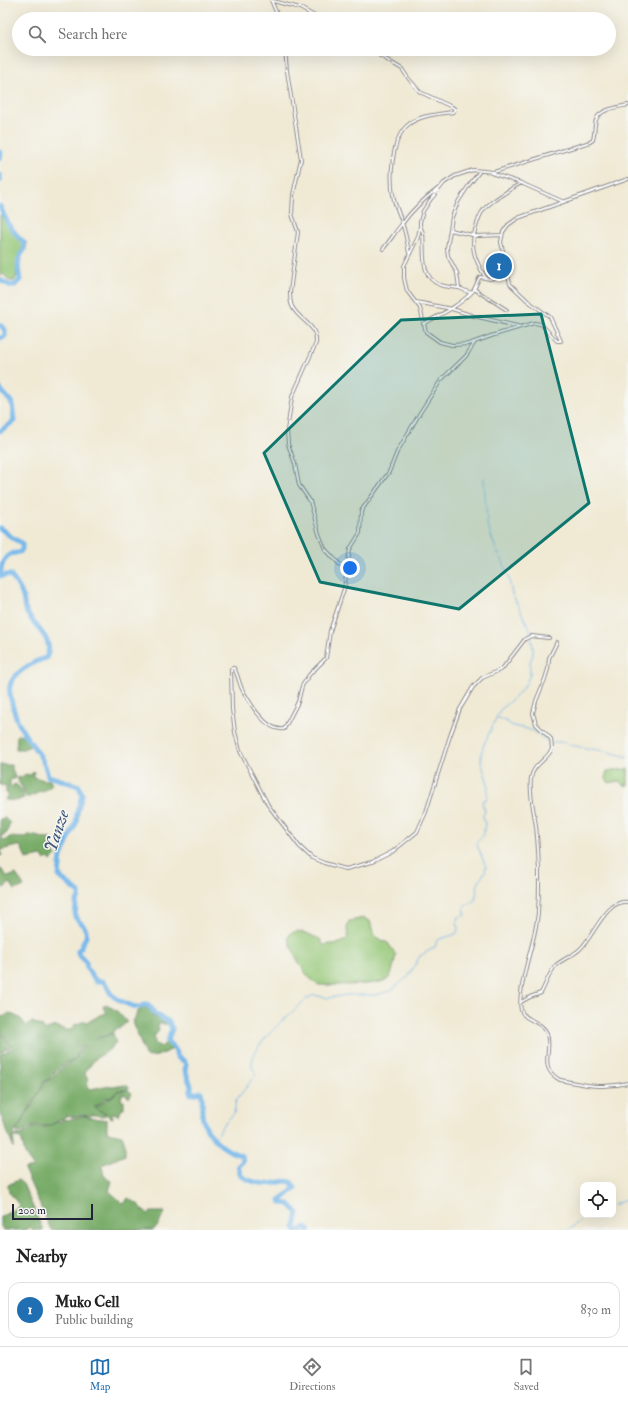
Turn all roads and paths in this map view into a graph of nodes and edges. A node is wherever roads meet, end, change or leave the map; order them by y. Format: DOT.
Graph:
graph roads {
  1 [pos="272,1"];
  2 [pos="276,12"];
  3 [pos="307,12"];
  4 [pos="286,56"];
  5 [pos="381,56"];
  6 [pos="628,105"];
  7 [pos="480,171"];
  8 [pos="490,172"];
  9 [pos="628,179"];
  10 [pos="521,184"];
  11 [pos="441,186"];
  12 [pos="564,202"];
  13 [pos="402,223"];
  14 [pos="420,227"];
  15 [pos="450,230"];
  16 [pos="502,235"];
  17 [pos="473,236"];
  18 [pos="383,249"];
  19 [pos="409,254"];
  20 [pos="485,277"];
  21 [pos="508,277"];
  22 [pos="459,288"];
  23 [pos="474,289"];
  24 [pos="471,293"];
  25 [pos="415,302"];
  26 [pos="452,309"];
  27 [pos="507,310"];
  28 [pos="423,324"];
  29 [pos="522,327"];
  30 [pos="475,342"];
  31 [pos="346,571"];
  32 [pos="549,638"];
  33 [pos="557,642"];
  34 [pos="628,902"];
  35 [pos="521,1002"];
  36 [pos="628,1083"];
  1 -- 2 [label="street"];
  1 -- 3 [label="street"];
  4 -- 31 [label="street"];
  5 -- 13 [label="street"];
  6 -- 8 [label="street"];
  7 -- 8 [label="street"];
  7 -- 11 [label="street"];
  7 -- 15 [label="street"];
  8 -- 10 [label="street"];
  9 -- 12 [label="street"];
  10 -- 12 [label="street"];
  10 -- 17 [label="street"];
  11 -- 13 [label="street"];
  11 -- 14 [label="street"];
  12 -- 16 [label="street"];
  13 -- 18 [label="street"];
  13 -- 19 [label="street"];
  14 -- 19 [label="street"];
  14 -- 22 [label="street"];
  15 -- 17 [label="street"];
  15 -- 22 [label="street"];
  16 -- 17 [label="street"];
  16 -- 21 [label="street"];
  17 -- 20 [label="street"];
  19 -- 25 [label="street"];
  20 -- 21 [label="street"];
  20 -- 23 [label="street"];
  21 -- 29 [label="street"];
  22 -- 24 [label="street"];
  23 -- 24 [label="street"];
  23 -- 27 [label="street"];
  24 -- 26 [label="street"];
  25 -- 26 [label="street"];
  25 -- 28 [label="street"];
  26 -- 28 [label="street"];
  26 -- 29 [label="street"];
  28 -- 30 [label="street"];
  29 -- 30 [label="street"];
  30 -- 31 [label="street"];
  31 -- 32 [label="street"];
  33 -- 35 [label="street"];
  34 -- 35 [label="street"];
  35 -- 36 [label="street"];
}
